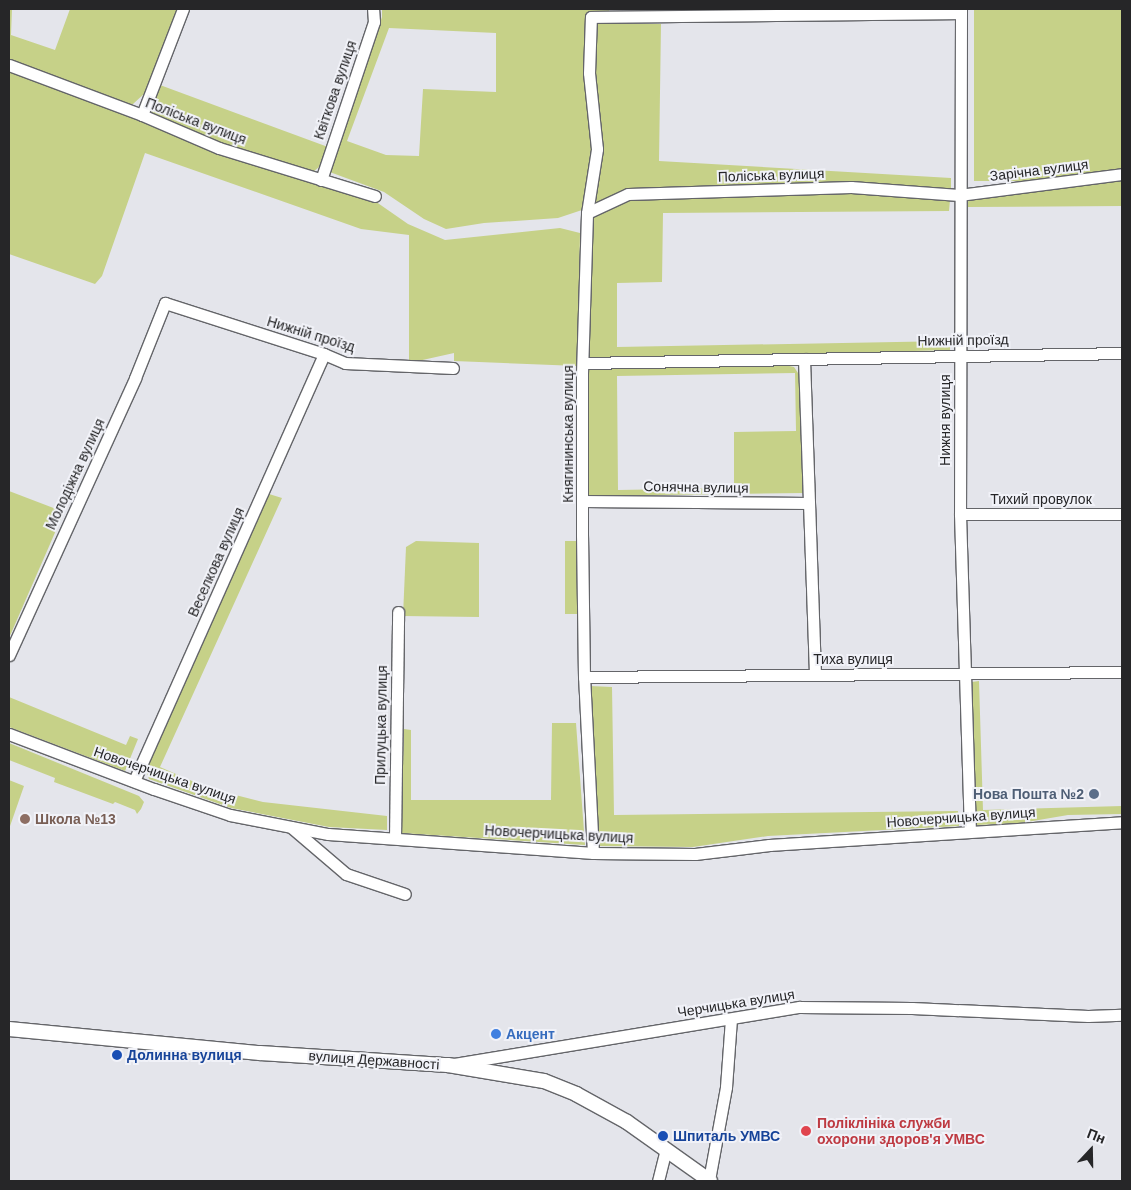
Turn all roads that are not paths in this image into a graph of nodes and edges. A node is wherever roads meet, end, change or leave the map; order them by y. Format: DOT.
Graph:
graph roads {
  1 [pos="183,9"];
  2 [pos="372,9"];
  3 [pos="961,11"];
  4 [pos="9,66"];
  5 [pos="142,115"];
  6 [pos="1122,174"];
  7 [pos="321,180"];
  8 [pos="959,195"];
  9 [pos="375,196"];
  10 [pos="587,213"];
  11 [pos="165,303"];
  12 [pos="1122,353"];
  13 [pos="324,354"];
  14 [pos="960,354"];
  15 [pos="804,359"];
  16 [pos="584,363"];
  17 [pos="453,368"];
  18 [pos="583,501"];
  19 [pos="809,503"];
  20 [pos="960,514"];
  21 [pos="1122,514"];
  22 [pos="398,612"];
  23 [pos="9,655"];
  24 [pos="1122,672"];
  25 [pos="964,673"];
  26 [pos="815,674"];
  27 [pos="584,676"];
  28 [pos="9,734"];
  29 [pos="134,782"];
  30 [pos="1122,822"];
  31 [pos="290,826"];
  32 [pos="970,832"];
  33 [pos="395,838"];
  34 [pos="593,853"];
  35 [pos="405,894"];
  36 [pos="1122,1016"];
  37 [pos="731,1019"];
  38 [pos="9,1028"];
  39 [pos="448,1065"];
  40 [pos="666,1149"];
  41 [pos="658,1181"];
  42 [pos="709,1181"];
  1 -- 5 [label="street"];
  2 -- 7 [label="street, Квіткова вулиця"];
  3 -- 8 [label="street, Нижня вулиця"];
  3 -- 10 [label="street, Княгининська вулиця"];
  4 -- 5 [label="street, Поліська вулиця"];
  5 -- 7 [label="street, Поліська вулиця"];
  6 -- 8 [label="street, Зарічна вулиця"];
  7 -- 9 [label="street, Поліська вулиця"];
  8 -- 10 [label="street, Поліська вулиця"];
  8 -- 14 [label="street, Нижня вулиця"];
  10 -- 16 [label="street, Княгининська вулиця"];
  11 -- 13 [label="street, Нижній проїзд"];
  11 -- 23 [label="street, Молодіжна вулиця"];
  12 -- 14 [label="street, Нижній проїзд"];
  13 -- 17 [label="street, Нижній проїзд"];
  13 -- 29 [label="street, Веселкова вулиця"];
  14 -- 15 [label="street, Нижній проїзд"];
  14 -- 20 [label="street, Нижня вулиця"];
  15 -- 16 [label="street, Нижній проїзд"];
  15 -- 19 [label="street"];
  16 -- 18 [label="street, Княгининська вулиця"];
  18 -- 19 [label="street, Сонячна вулиця"];
  18 -- 27 [label="street, Княгининська вулиця"];
  19 -- 26 [label="street"];
  20 -- 21 [label="street, Тихий провулок"];
  20 -- 25 [label="street, Нижня вулиця"];
  22 -- 33 [label="street, Прилуцька вулиця"];
  24 -- 25 [label="street, Тиха вулиця"];
  25 -- 26 [label="street, Тиха вулиця"];
  25 -- 32 [label="street, Нижня вулиця"];
  26 -- 27 [label="street, Тиха вулиця"];
  27 -- 34 [label="street, Княгининська вулиця"];
  28 -- 29 [label="street, Новочерчицька вулиця"];
  29 -- 31 [label="street, Новочерчицька вулиця"];
  30 -- 32 [label="street, Новочерчицька вулиця"];
  31 -- 33 [label="street, Новочерчицька вулиця"];
  31 -- 35 [label="street"];
  32 -- 34 [label="street, Новочерчицька вулиця"];
  33 -- 34 [label="street, Новочерчицька вулиця"];
  36 -- 37 [label="street, Черчицька вулиця"];
  37 -- 39 [label="street, Черчицька вулиця"];
  37 -- 42 [label="street"];
  38 -- 39 [label="street, вулиця Державності"];
  39 -- 40 [label="street, вулиця Державності"];
  40 -- 41 [label="street"];
  40 -- 42 [label="street, вулиця Державності"];
}
